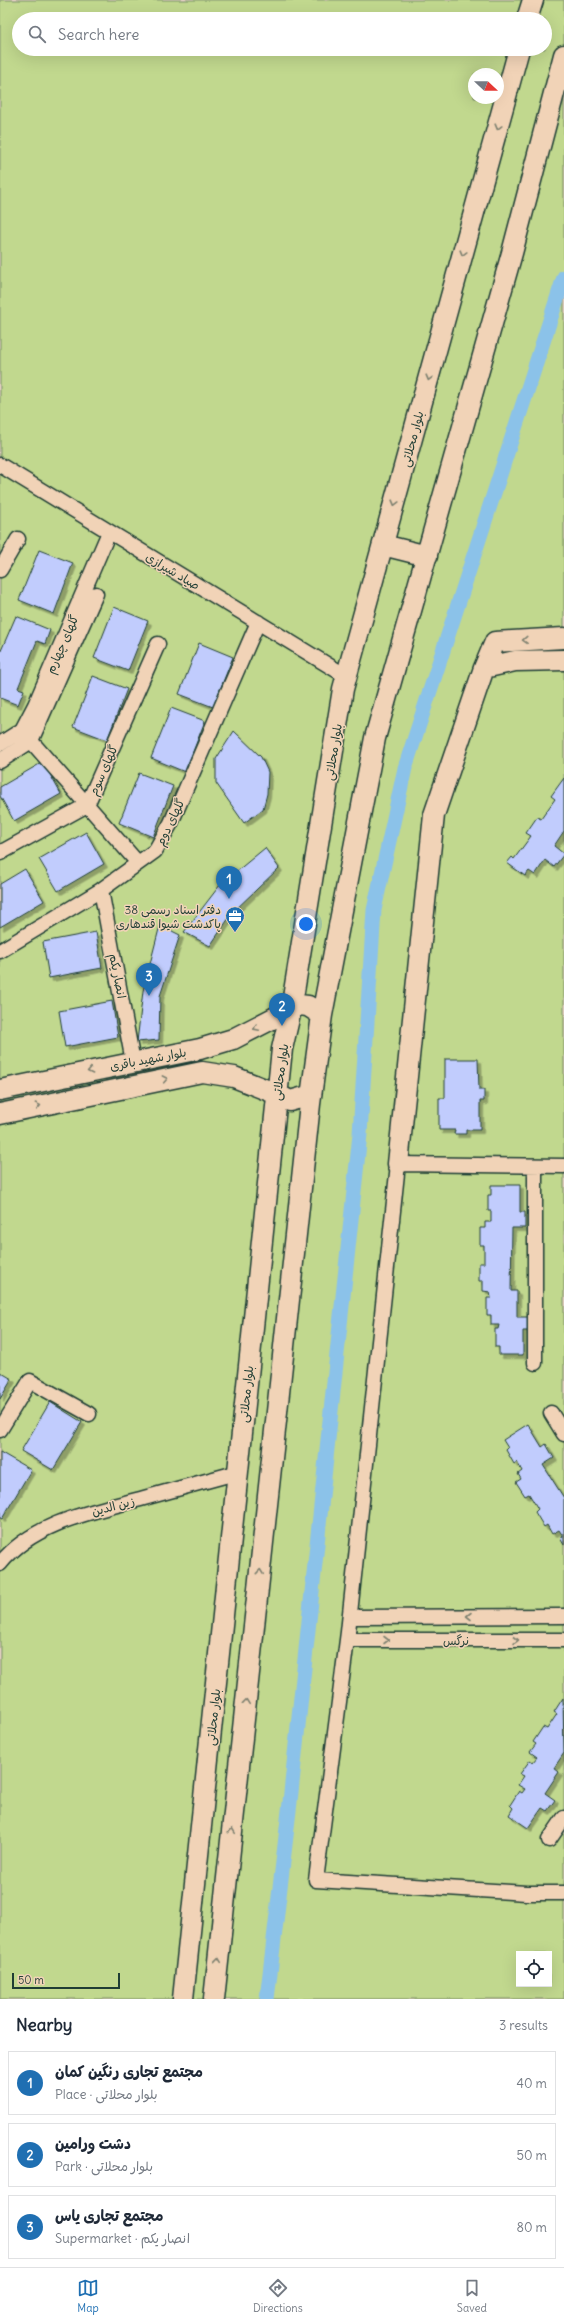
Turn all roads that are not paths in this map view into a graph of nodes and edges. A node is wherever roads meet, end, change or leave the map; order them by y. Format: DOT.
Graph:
graph roads {
  1 [pos="533,0"];
  2 [pos="529,12"];
  3 [pos="564,54"];
  4 [pos="517,56"];
  5 [pos="0,465"];
  6 [pos="109,532"];
  7 [pos="18,539"];
  8 [pos="383,545"];
  9 [pos="427,556"];
  10 [pos="0,570"];
  11 [pos="96,594"];
  12 [pos="258,622"];
  13 [pos="564,638"];
  14 [pos="158,644"];
  15 [pos="564,660"];
  16 [pos="484,668"];
  17 [pos="346,676"];
  18 [pos="2,741"];
  19 [pos="31,741"];
  20 [pos="0,761"];
  21 [pos="87,805"];
  22 [pos="0,853"];
  23 [pos="138,863"];
  24 [pos="101,890"];
  25 [pos="0,951"];
  26 [pos="291,1010"];
  27 [pos="322,1015"];
  28 [pos="133,1062"];
  29 [pos="0,1090"];
  30 [pos="277,1094"];
  31 [pos="311,1096"];
  32 [pos="0,1114"];
  33 [pos="398,1164"];
  34 [pos="535,1166"];
  35 [pos="564,1166"];
  36 [pos="535,1364"];
  37 [pos="551,1413"];
  38 [pos="90,1414"];
  39 [pos="0,1430"];
  40 [pos="564,1434"];
  41 [pos="238,1472"];
  42 [pos="0,1564"];
  43 [pos="564,1616"];
  44 [pos="350,1617"];
  45 [pos="347,1640"];
  46 [pos="564,1640"];
  47 [pos="564,1818"];
  48 [pos="549,1840"];
  49 [pos="564,1893"];
  50 [pos="183,1999"];
  51 [pos="214,1999"];
  1 -- 2 [label="street"];
  3 -- 9 [label="street"];
  4 -- 8 [label="street, بلوار محلاتی, one-way"];
  5 -- 6 [label="street, صیاد شیرازی"];
  6 -- 12 [label="street, صیاد شیرازی"];
  6 -- 18 [label="street, گلهای چهارم"];
  7 -- 10 [label="street"];
  8 -- 9 [label="street"];
  8 -- 17 [label="street, بلوار محلاتی"];
  9 -- 27 [label="street"];
  11 -- 19 [label="street"];
  12 -- 17 [label="street, صیاد شیرازی"];
  12 -- 23 [label="street, گلهای دوم"];
  13 -- 16 [label="street, one-way"];
  14 -- 21 [label="street, گلهای سوم"];
  15 -- 16 [label="street"];
  16 -- 33 [label="street"];
  17 -- 26 [label="street, بلوار محلاتی"];
  19 -- 20 [label="street"];
  19 -- 21 [label="street"];
  21 -- 22 [label="street, گلهای سوم"];
  21 -- 23 [label="street"];
  23 -- 24 [label="street, گلهای دوم"];
  24 -- 25 [label="street, گلهای دوم"];
  24 -- 28 [label="street, انصار یکم"];
  26 -- 27 [label="street, بلوار شهید باقری"];
  26 -- 28 [label="street, بلوار شهید باقری, one-way"];
  26 -- 30 [label="street, بلوار محلاتی"];
  27 -- 31 [label="street"];
  28 -- 29 [label="street, بلوار شهید باقری, one-way"];
  30 -- 31 [label="street, بلوار شهید باقری"];
  32 -- 30 [label="street, بلوار شهید باقری, one-way"];
  30 -- 41 [label="street, بلوار محلاتی"];
  51 -- 31 [label="street, one-way"];
  33 -- 34 [label="street"];
  33 -- 44 [label="street"];
  34 -- 35 [label="street"];
  34 -- 36 [label="street"];
  37 -- 40 [label="street"];
  38 -- 39 [label="street"];
  41 -- 42 [label="street, زین الدین"];
  41 -- 50 [label="street, بلوار محلاتی"];
  43 -- 44 [label="street, نرگس, one-way"];
  44 -- 45 [label="street"];
  45 -- 46 [label="street, نرگس, one-way"];
  45 -- 49 [label="street"];
  47 -- 48 [label="street"];
}
